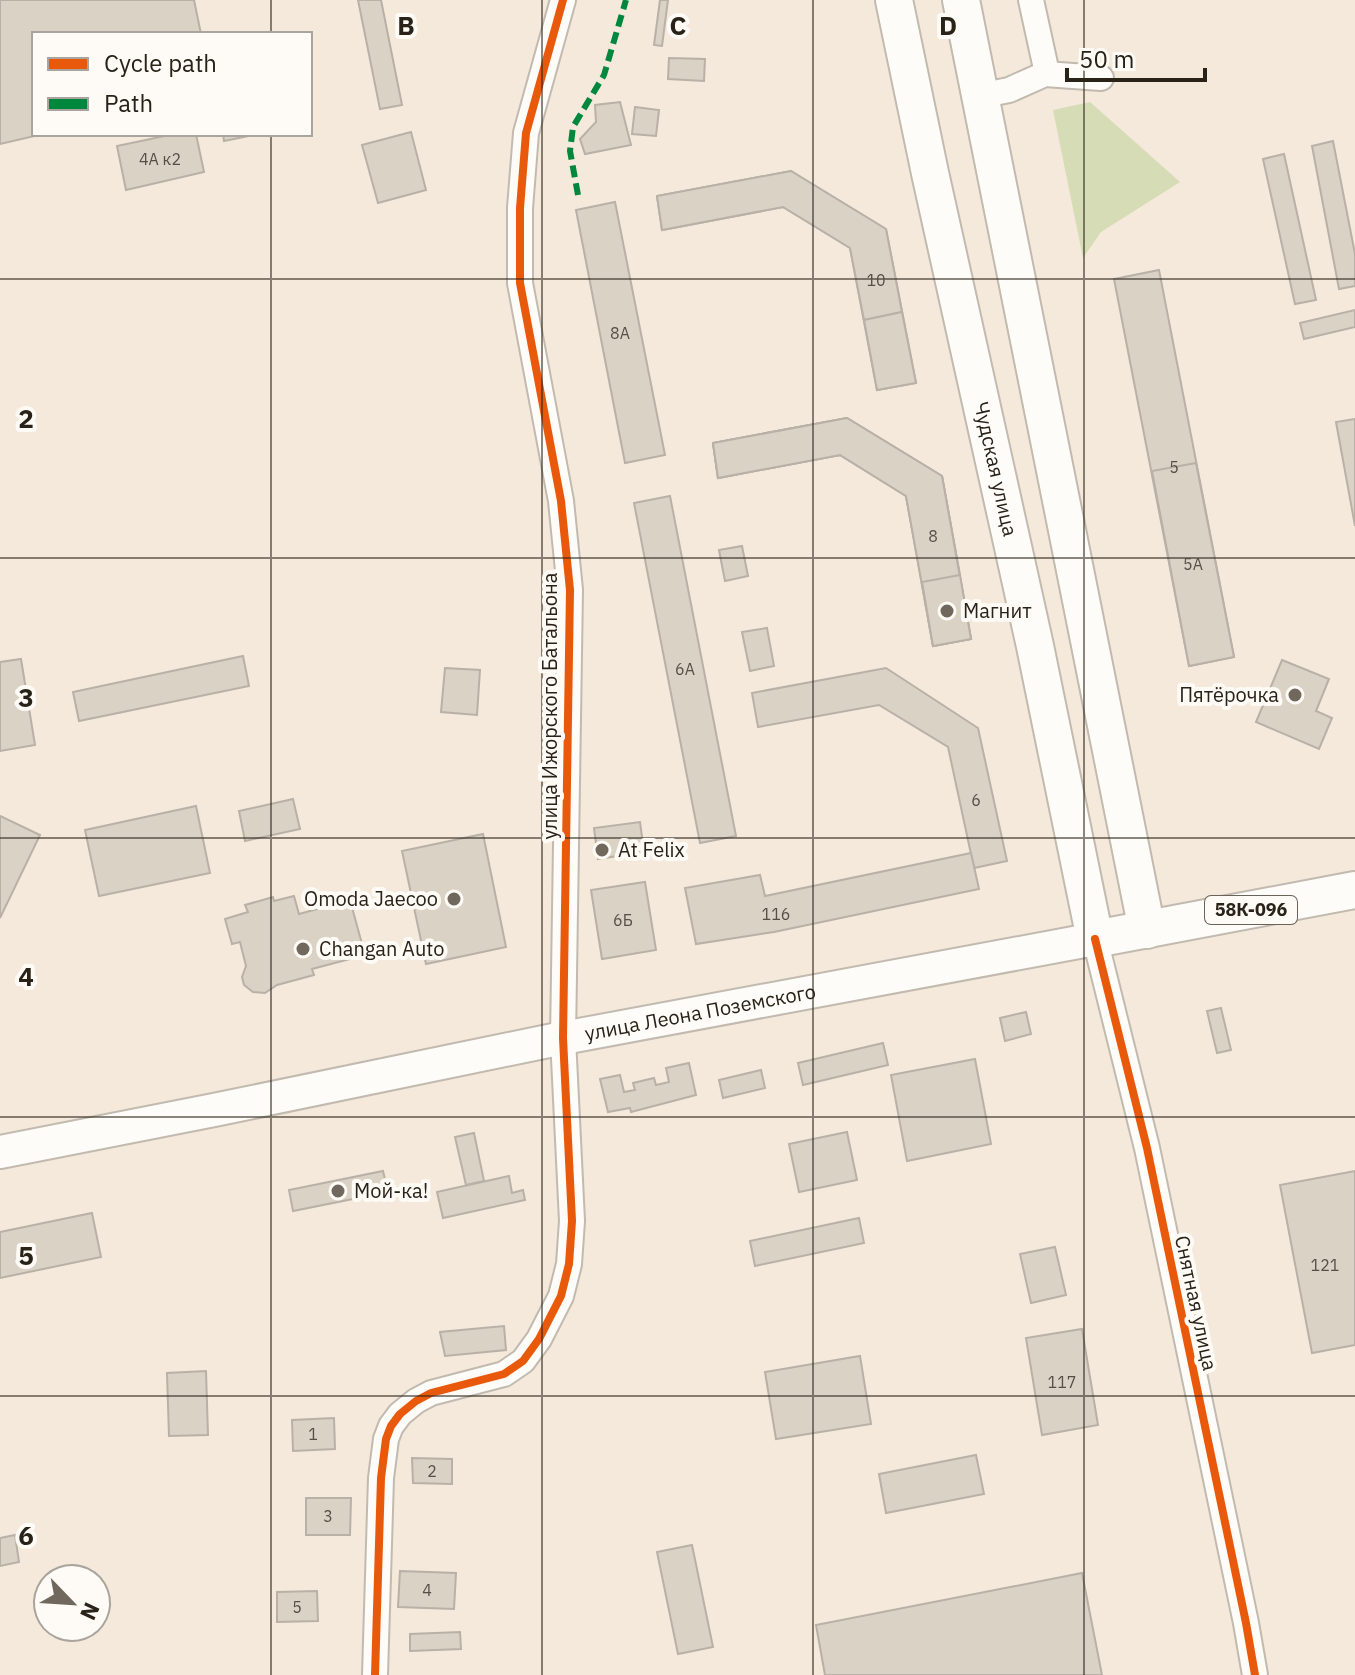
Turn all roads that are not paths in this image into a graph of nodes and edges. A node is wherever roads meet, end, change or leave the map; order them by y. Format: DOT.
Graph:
graph roads {
  1 [pos="563,0"];
  2 [pos="894,0"];
  3 [pos="961,0"];
  4 [pos="1031,0"];
  5 [pos="1045,74"];
  6 [pos="1101,78"];
  7 [pos="979,96"];
  8 [pos="1355,890"];
  9 [pos="1147,930"];
  10 [pos="1095,939"];
  11 [pos="563,1038"];
  12 [pos="0,1152"];
  13 [pos="375,1675"];
  14 [pos="1255,1675"];
  1 -- 11 [label="street, улица Ижорского Батальона"];
  2 -- 10 [label="highway, Чудская улица"];
  3 -- 7 [label="highway"];
  4 -- 5 [label="street"];
  5 -- 6 [label="street"];
  5 -- 7 [label="street"];
  7 -- 9 [label="highway"];
  8 -- 9 [label="highway, улица Леона Поземского / 58К-096"];
  9 -- 10 [label="highway, улица Леона Поземского / 58К-096"];
  10 -- 11 [label="main road, улица Леона Поземского"];
  10 -- 14 [label="street, Снятная улица"];
  11 -- 12 [label="main road, улица Леона Поземского"];
  11 -- 13 [label="street, улица Ижорского Батальона"];
}
